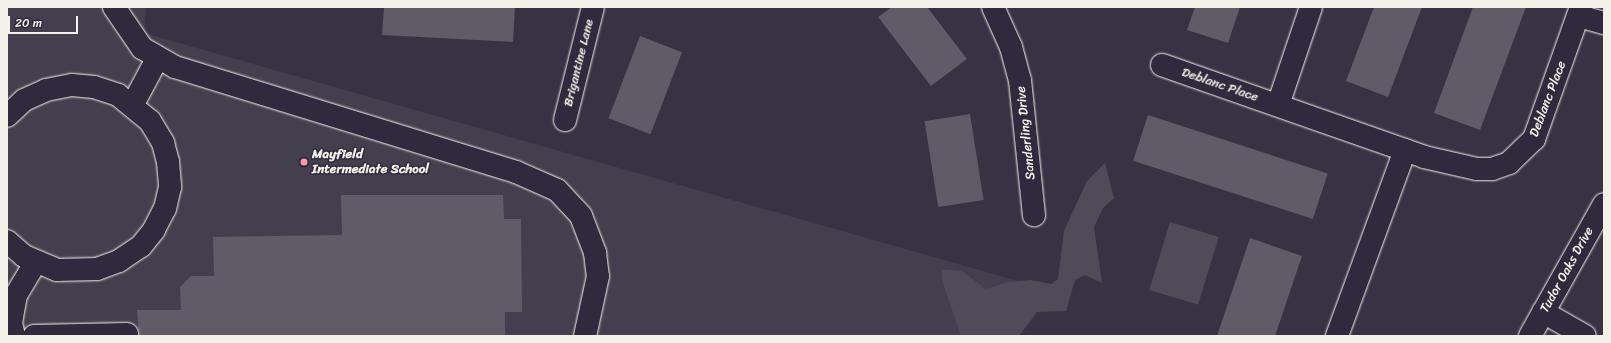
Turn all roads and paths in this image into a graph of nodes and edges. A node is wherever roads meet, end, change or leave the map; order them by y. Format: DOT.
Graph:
graph roads {
  1 [pos="114,7"];
  2 [pos="593,7"];
  3 [pos="993,7"];
  4 [pos="1311,7"];
  5 [pos="1580,11"];
  6 [pos="1604,23"];
  7 [pos="157,59"];
  8 [pos="1162,65"];
  9 [pos="133,104"];
  10 [pos="1278,105"];
  11 [pos="7,116"];
  12 [pos="565,120"];
  13 [pos="1405,150"];
  14 [pos="1604,204"];
  15 [pos="1034,215"];
  16 [pos="7,241"];
  17 [pos="35,262"];
  18 [pos="1543,312"];
  19 [pos="127,334"];
  20 [pos="14,336"];
  21 [pos="34,336"];
  22 [pos="585,336"];
  23 [pos="1337,336"];
  24 [pos="1530,336"];
  25 [pos="1585,336"];
  1 -- 7 [label="street"];
  2 -- 12 [label="street, Brigantine Lane"];
  3 -- 15 [label="street, Sanderling Drive"];
  4 -- 10 [label="street"];
  5 -- 6 [label="street, Deblanc Place"];
  5 -- 13 [label="street, Deblanc Place"];
  7 -- 9 [label="street"];
  7 -- 22 [label="street"];
  8 -- 10 [label="street, Deblanc Place"];
  9 -- 11 [label="street"];
  9 -- 17 [label="street"];
  10 -- 13 [label="street, Deblanc Place"];
  13 -- 23 [label="street"];
  14 -- 18 [label="street, Tudor Oaks Drive"];
  16 -- 17 [label="street"];
  17 -- 20 [label="street"];
  18 -- 24 [label="street, Tudor Oaks Drive"];
  18 -- 25 [label="street"];
  19 -- 21 [label="street"];
}
